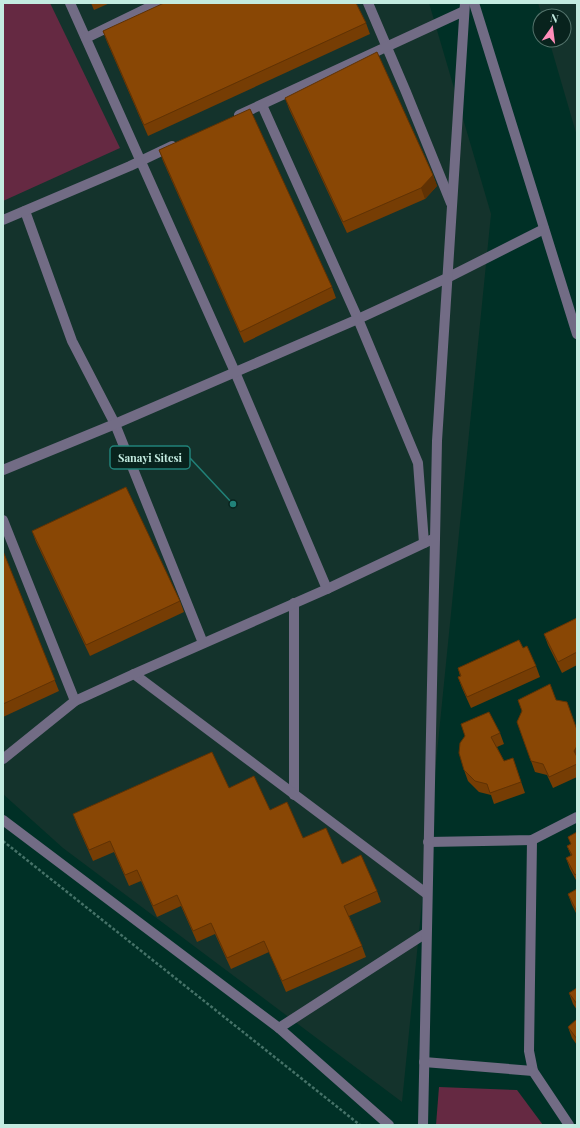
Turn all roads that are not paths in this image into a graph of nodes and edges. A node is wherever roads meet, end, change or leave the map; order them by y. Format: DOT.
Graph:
graph roads {
  1 [pos="70,3"];
  2 [pos="158,3"];
  3 [pos="368,3"];
  4 [pos="474,3"];
  5 [pos="465,7"];
  6 [pos="86,38"];
  7 [pos="387,47"];
  8 [pos="262,105"];
  9 [pos="234,118"];
  10 [pos="184,141"];
  11 [pos="141,161"];
  12 [pos="452,205"];
  13 [pos="25,211"];
  14 [pos="3,220"];
  15 [pos="544,229"];
  16 [pos="447,278"];
  17 [pos="358,319"];
  18 [pos="577,334"];
  19 [pos="234,372"];
  20 [pos="115,424"];
  21 [pos="3,470"];
  22 [pos="3,520"];
  23 [pos="435,538"];
  24 [pos="424,543"];
  25 [pos="327,589"];
  26 [pos="294,603"];
  27 [pos="203,643"];
  28 [pos="134,674"];
  29 [pos="75,701"];
  30 [pos="3,759"];
  31 [pos="294,795"];
  32 [pos="577,817"];
  33 [pos="3,820"];
  34 [pos="532,840"];
  35 [pos="428,842"];
  36 [pos="427,894"];
  37 [pos="426,933"];
  38 [pos="279,1028"];
  39 [pos="424,1062"];
  40 [pos="533,1071"];
  41 [pos="389,1125"];
  42 [pos="423,1125"];
  43 [pos="569,1125"];
  1 -- 6 [label="street"];
  2 -- 6 [label="street"];
  3 -- 7 [label="street"];
  4 -- 15 [label="street"];
  5 -- 7 [label="street"];
  5 -- 12 [label="street"];
  6 -- 11 [label="street"];
  7 -- 8 [label="street"];
  7 -- 12 [label="street"];
  8 -- 9 [label="street"];
  8 -- 17 [label="street"];
  10 -- 11 [label="street"];
  11 -- 13 [label="street"];
  11 -- 19 [label="street"];
  12 -- 16 [label="street"];
  13 -- 14 [label="street"];
  13 -- 20 [label="street"];
  15 -- 16 [label="street"];
  15 -- 18 [label="street"];
  16 -- 17 [label="street"];
  16 -- 23 [label="street"];
  17 -- 19 [label="street"];
  17 -- 24 [label="street"];
  19 -- 20 [label="street"];
  19 -- 25 [label="street"];
  20 -- 21 [label="street"];
  20 -- 27 [label="street"];
  22 -- 29 [label="street"];
  23 -- 24 [label="street"];
  23 -- 35 [label="street"];
  24 -- 25 [label="street"];
  25 -- 26 [label="street"];
  26 -- 27 [label="street"];
  26 -- 31 [label="street"];
  27 -- 28 [label="street"];
  28 -- 29 [label="street"];
  28 -- 31 [label="street"];
  29 -- 30 [label="street"];
  31 -- 36 [label="street"];
  32 -- 34 [label="street"];
  33 -- 38 [label="street"];
  34 -- 35 [label="street"];
  34 -- 40 [label="street"];
  35 -- 36 [label="street"];
  36 -- 37 [label="street"];
  37 -- 38 [label="street"];
  37 -- 39 [label="street"];
  38 -- 41 [label="street"];
  39 -- 40 [label="street"];
  39 -- 42 [label="street"];
  40 -- 43 [label="street"];
}
